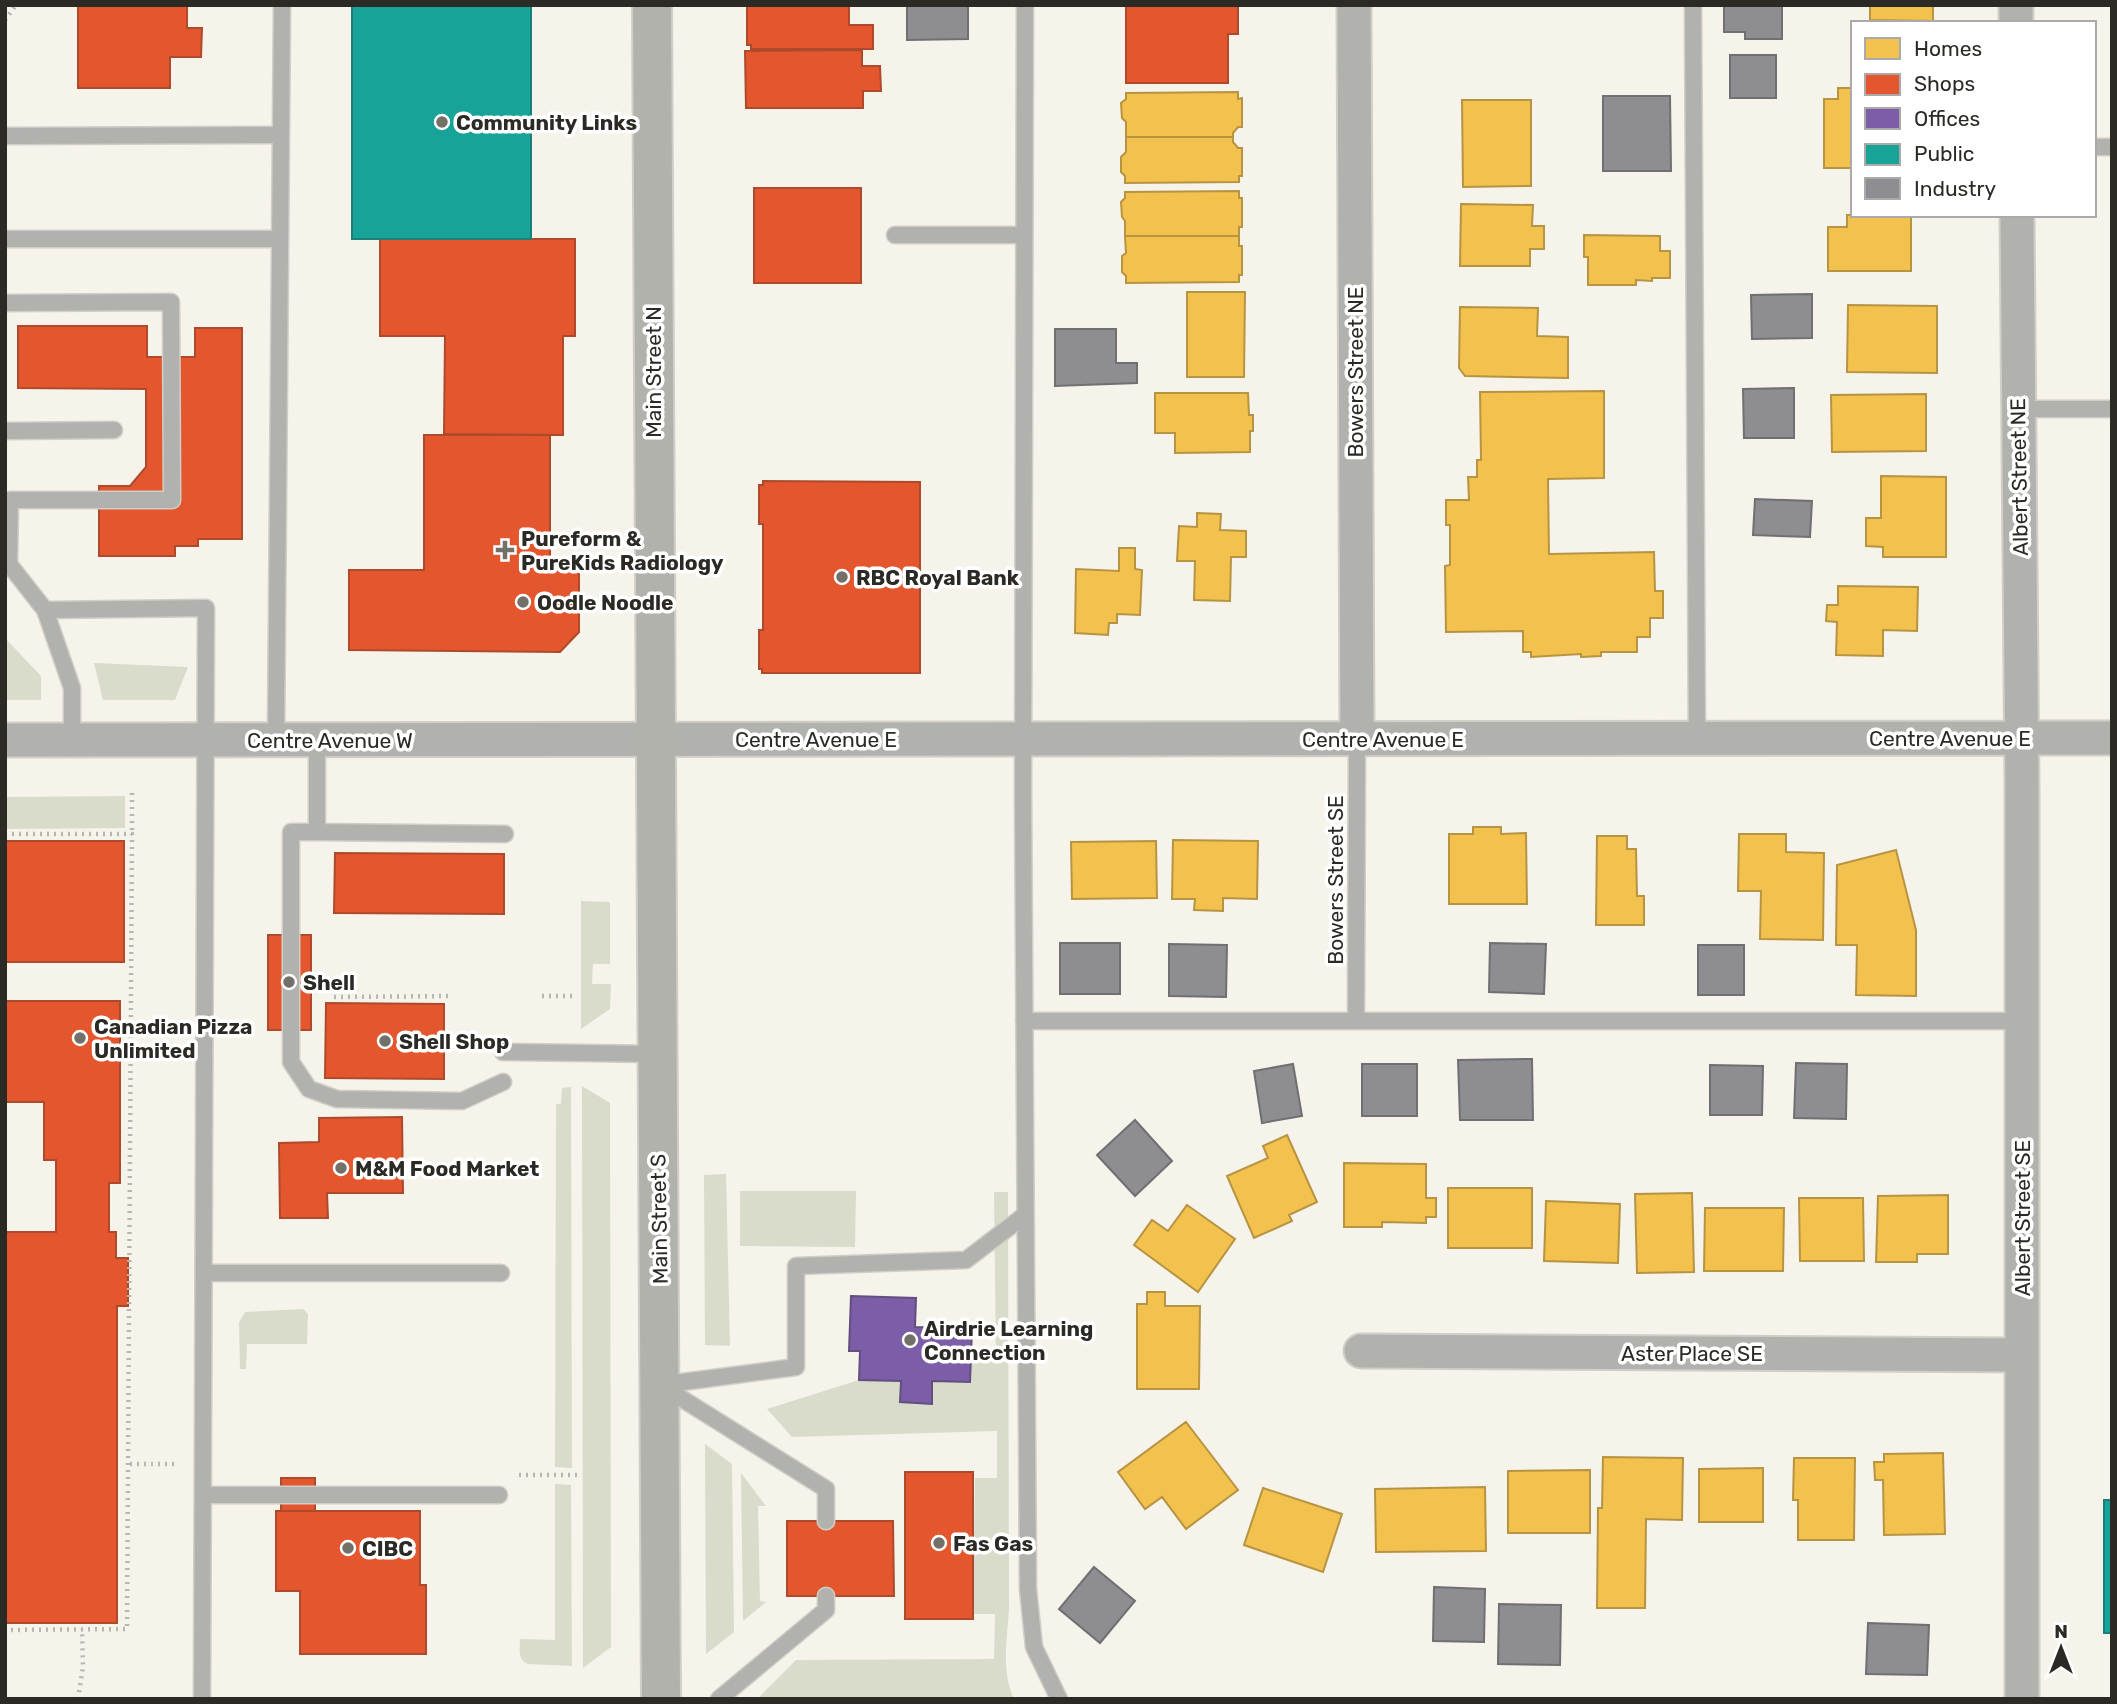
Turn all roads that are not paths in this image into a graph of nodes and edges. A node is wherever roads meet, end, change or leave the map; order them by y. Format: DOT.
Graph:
graph roads {
  1 [pos="282,5"];
  2 [pos="652,5"];
  3 [pos="1025,5"];
  4 [pos="1354,5"];
  5 [pos="1693,5"];
  6 [pos="281,135"];
  7 [pos="5,136"];
  8 [pos="2017,217"];
  9 [pos="895,235"];
  10 [pos="1024,235"];
  11 [pos="5,239"];
  12 [pos="280,239"];
  13 [pos="5,303"];
  14 [pos="2018,409"];
  15 [pos="2112,409"];
  16 [pos="114,430"];
  17 [pos="5,431"];
  18 [pos="7,561"];
  19 [pos="45,610"];
  20 [pos="2021,738"];
  21 [pos="2112,738"];
  22 [pos="654,739"];
  23 [pos="1023,739"];
  24 [pos="1357,739"];
  25 [pos="1697,739"];
  26 [pos="5,740"];
  27 [pos="72,740"];
  28 [pos="207,740"];
  29 [pos="276,740"];
  30 [pos="317,740"];
  31 [pos="317,832"];
  32 [pos="505,834"];
  33 [pos="1024,1021"];
  34 [pos="1356,1021"];
  35 [pos="2022,1021"];
  36 [pos="503,1052"];
  37 [pos="657,1054"];
  38 [pos="503,1082"];
  39 [pos="1025,1215"];
  40 [pos="204,1273"];
  41 [pos="501,1273"];
  42 [pos="1362,1351"];
  43 [pos="2022,1355"];
  44 [pos="660,1385"];
  45 [pos="203,1495"];
  46 [pos="499,1495"];
  47 [pos="826,1521"];
  48 [pos="826,1596"];
  49 [pos="202,1699"];
  50 [pos="661,1699"];
  51 [pos="719,1699"];
  52 [pos="1059,1699"];
  53 [pos="2022,1699"];
  1 -- 6 [label="lane"];
  2 -- 22 [label="main road, Main Street N"];
  3 -- 10 [label="lane"];
  4 -- 24 [label="street, Bowers Street NE"];
  5 -- 25 [label="lane"];
  6 -- 7 [label="lane"];
  6 -- 12 [label="lane"];
  8 -- 14 [label="street, Albert Street NE"];
  9 -- 10 [label="lane"];
  10 -- 23 [label="lane"];
  11 -- 12 [label="lane"];
  12 -- 29 [label="lane"];
  13 -- 18 [label="lane"];
  14 -- 15 [label="lane"];
  14 -- 20 [label="street, Albert Street NE"];
  16 -- 17 [label="lane"];
  18 -- 19 [label="lane"];
  19 -- 27 [label="lane"];
  19 -- 28 [label="lane"];
  20 -- 21 [label="street, Centre Avenue E"];
  20 -- 25 [label="street, Centre Avenue E"];
  20 -- 35 [label="street, Albert Street SE"];
  22 -- 23 [label="street, Centre Avenue E"];
  22 -- 30 [label="street, Centre Avenue W"];
  22 -- 37 [label="main road, Main Street S"];
  23 -- 24 [label="street, Centre Avenue E"];
  23 -- 33 [label="lane"];
  24 -- 25 [label="street, Centre Avenue E"];
  24 -- 34 [label="lane, Bowers Street SE"];
  26 -- 27 [label="street, Centre Avenue W"];
  27 -- 28 [label="street, Centre Avenue W"];
  28 -- 29 [label="street, Centre Avenue W"];
  28 -- 40 [label="lane"];
  29 -- 30 [label="street, Centre Avenue W"];
  30 -- 31 [label="lane"];
  31 -- 32 [label="lane"];
  31 -- 38 [label="lane"];
  33 -- 34 [label="lane"];
  33 -- 39 [label="lane"];
  34 -- 35 [label="lane"];
  35 -- 43 [label="street, Albert Street SE"];
  36 -- 37 [label="lane"];
  37 -- 44 [label="main road, Main Street S"];
  39 -- 44 [label="lane"];
  39 -- 52 [label="lane"];
  40 -- 41 [label="lane"];
  40 -- 45 [label="lane"];
  42 -- 43 [label="street, Aster Place SE"];
  43 -- 53 [label="street, Albert Street SE"];
  44 -- 47 [label="lane"];
  44 -- 50 [label="main road, Main Street S"];
  45 -- 46 [label="lane"];
  45 -- 49 [label="lane"];
  48 -- 51 [label="lane"];
}
